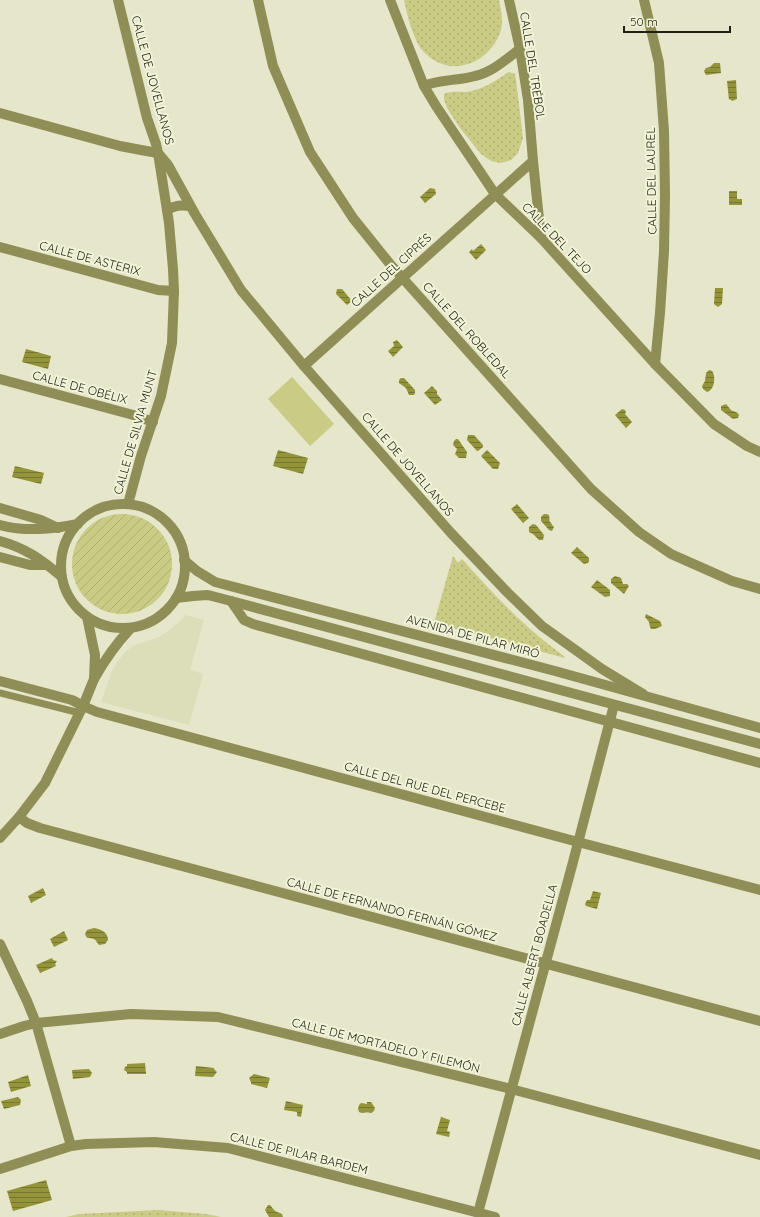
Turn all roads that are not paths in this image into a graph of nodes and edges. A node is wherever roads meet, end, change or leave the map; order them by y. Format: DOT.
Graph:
graph roads {
  1 [pos="118,0"];
  2 [pos="258,0"];
  3 [pos="390,0"];
  4 [pos="509,0"];
  5 [pos="644,0"];
  6 [pos="520,49"];
  7 [pos="424,86"];
  8 [pos="0,113"];
  9 [pos="158,152"];
  10 [pos="533,161"];
  11 [pos="495,194"];
  12 [pos="190,206"];
  13 [pos="167,210"];
  14 [pos="541,238"];
  15 [pos="0,247"];
  16 [pos="402,278"];
  17 [pos="174,291"];
  18 [pos="655,364"];
  19 [pos="304,366"];
  20 [pos="0,379"];
  21 [pos="153,422"];
  22 [pos="760,452"];
  23 [pos="128,504"];
  24 [pos="0,508"];
  25 [pos="78,524"];
  26 [pos="0,525"];
  27 [pos="58,528"];
  28 [pos="0,541"];
  29 [pos="0,557"];
  30 [pos="184,560"];
  31 [pos="47,565"];
  32 [pos="62,578"];
  33 [pos="760,589"];
  34 [pos="176,598"];
  35 [pos="231,601"];
  36 [pos="87,617"];
  37 [pos="130,629"];
  38 [pos="94,679"];
  39 [pos="0,681"];
  40 [pos="0,693"];
  41 [pos="650,698"];
  42 [pos="614,705"];
  43 [pos="82,710"];
  44 [pos="609,722"];
  45 [pos="760,728"];
  46 [pos="760,744"];
  47 [pos="760,763"];
  48 [pos="19,817"];
  49 [pos="2,831"];
  50 [pos="578,842"];
  51 [pos="760,890"];
  52 [pos="0,944"];
  53 [pos="545,963"];
  54 [pos="760,1021"];
  55 [pos="36,1023"];
  56 [pos="0,1034"];
  57 [pos="511,1089"];
  58 [pos="71,1146"];
  59 [pos="760,1155"];
  60 [pos="0,1169"];
  61 [pos="478,1213"];
  62 [pos="495,1217"];
  1 -- 9 [label="street, CALLE DE JOVELLANOS"];
  2 -- 16 [label="street, CALLE DEL ROBLEDAL"];
  3 -- 7 [label="street, CALLE DEL TEJO"];
  4 -- 6 [label="street, CALLE DEL TRÉBOL"];
  5 -- 18 [label="street, CALLE DEL LAUREL"];
  6 -- 7 [label="street"];
  6 -- 10 [label="street, CALLE DEL TRÉBOL"];
  7 -- 11 [label="street, CALLE DEL TEJO"];
  8 -- 9 [label="street"];
  9 -- 12 [label="street, CALLE DE JOVELLANOS"];
  9 -- 13 [label="street, CALLE DE SILVIA MUNT"];
  10 -- 11 [label="street"];
  10 -- 14 [label="street, CALLE DEL TRÉBOL"];
  11 -- 14 [label="street, CALLE DEL TEJO"];
  11 -- 16 [label="street, CALLE DEL CIPRÉS"];
  12 -- 13 [label="street"];
  12 -- 19 [label="street, CALLE DE JOVELLANOS"];
  13 -- 17 [label="street, CALLE DE SILVIA MUNT"];
  14 -- 18 [label="street, CALLE DEL TEJO"];
  15 -- 17 [label="street, CALLE DE ASTERIX"];
  16 -- 19 [label="street, CALLE DEL CIPRÉS"];
  16 -- 33 [label="street, CALLE DEL ROBLEDAL"];
  17 -- 21 [label="street, CALLE DE SILVIA MUNT"];
  18 -- 22 [label="street, CALLE DEL TEJO"];
  19 -- 41 [label="street, CALLE DE JOVELLANOS"];
  20 -- 21 [label="street, CALLE DE OBÉLIX"];
  21 -- 23 [label="street, CALLE DE SILVIA MUNT"];
  23 -- 25 [label="street"];
  23 -- 30 [label="street"];
  24 -- 27 [label="street"];
  25 -- 27 [label="street"];
  25 -- 32 [label="street"];
  26 -- 27 [label="street"];
  28 -- 31 [label="street"];
  29 -- 31 [label="street"];
  30 -- 34 [label="street"];
  30 -- 41 [label="street, AVENIDA DE PILAR MIRÓ"];
  31 -- 32 [label="street"];
  32 -- 36 [label="street"];
  34 -- 35 [label="street"];
  34 -- 37 [label="street"];
  35 -- 42 [label="street"];
  35 -- 44 [label="street"];
  36 -- 37 [label="street"];
  36 -- 38 [label="street"];
  37 -- 38 [label="street"];
  38 -- 43 [label="street"];
  39 -- 43 [label="street, CALLE DEL RUE DEL PERCEBE"];
  40 -- 43 [label="lane"];
  41 -- 45 [label="street, AVENIDA DE PILAR MIRÓ"];
  42 -- 44 [label="street, CALLE ALBERT BOADELLA"];
  42 -- 46 [label="street"];
  43 -- 48 [label="street"];
  43 -- 50 [label="street, CALLE DEL RUE DEL PERCEBE"];
  44 -- 47 [label="street"];
  44 -- 50 [label="street, CALLE ALBERT BOADELLA"];
  48 -- 49 [label="street"];
  48 -- 53 [label="street, CALLE DE FERNANDO FERNÁN GÓMEZ"];
  50 -- 51 [label="street, CALLE DEL RUE DEL PERCEBE"];
  50 -- 53 [label="street, CALLE ALBERT BOADELLA"];
  52 -- 55 [label="street"];
  53 -- 54 [label="street, CALLE DE FERNANDO FERNÁN GÓMEZ"];
  53 -- 57 [label="street, CALLE ALBERT BOADELLA"];
  55 -- 56 [label="street, CALLE DE MORTADELO Y FILEMÓN"];
  55 -- 57 [label="street, CALLE DE MORTADELO Y FILEMÓN"];
  55 -- 58 [label="street"];
  57 -- 59 [label="street, CALLE DE MORTADELO Y FILEMÓN"];
  57 -- 61 [label="street, CALLE ALBERT BOADELLA"];
  58 -- 60 [label="street, CALLE DE PILAR BARDEM"];
  58 -- 61 [label="street, CALLE DE PILAR BARDEM"];
  61 -- 62 [label="street, CALLE DE PILAR BARDEM"];
}
